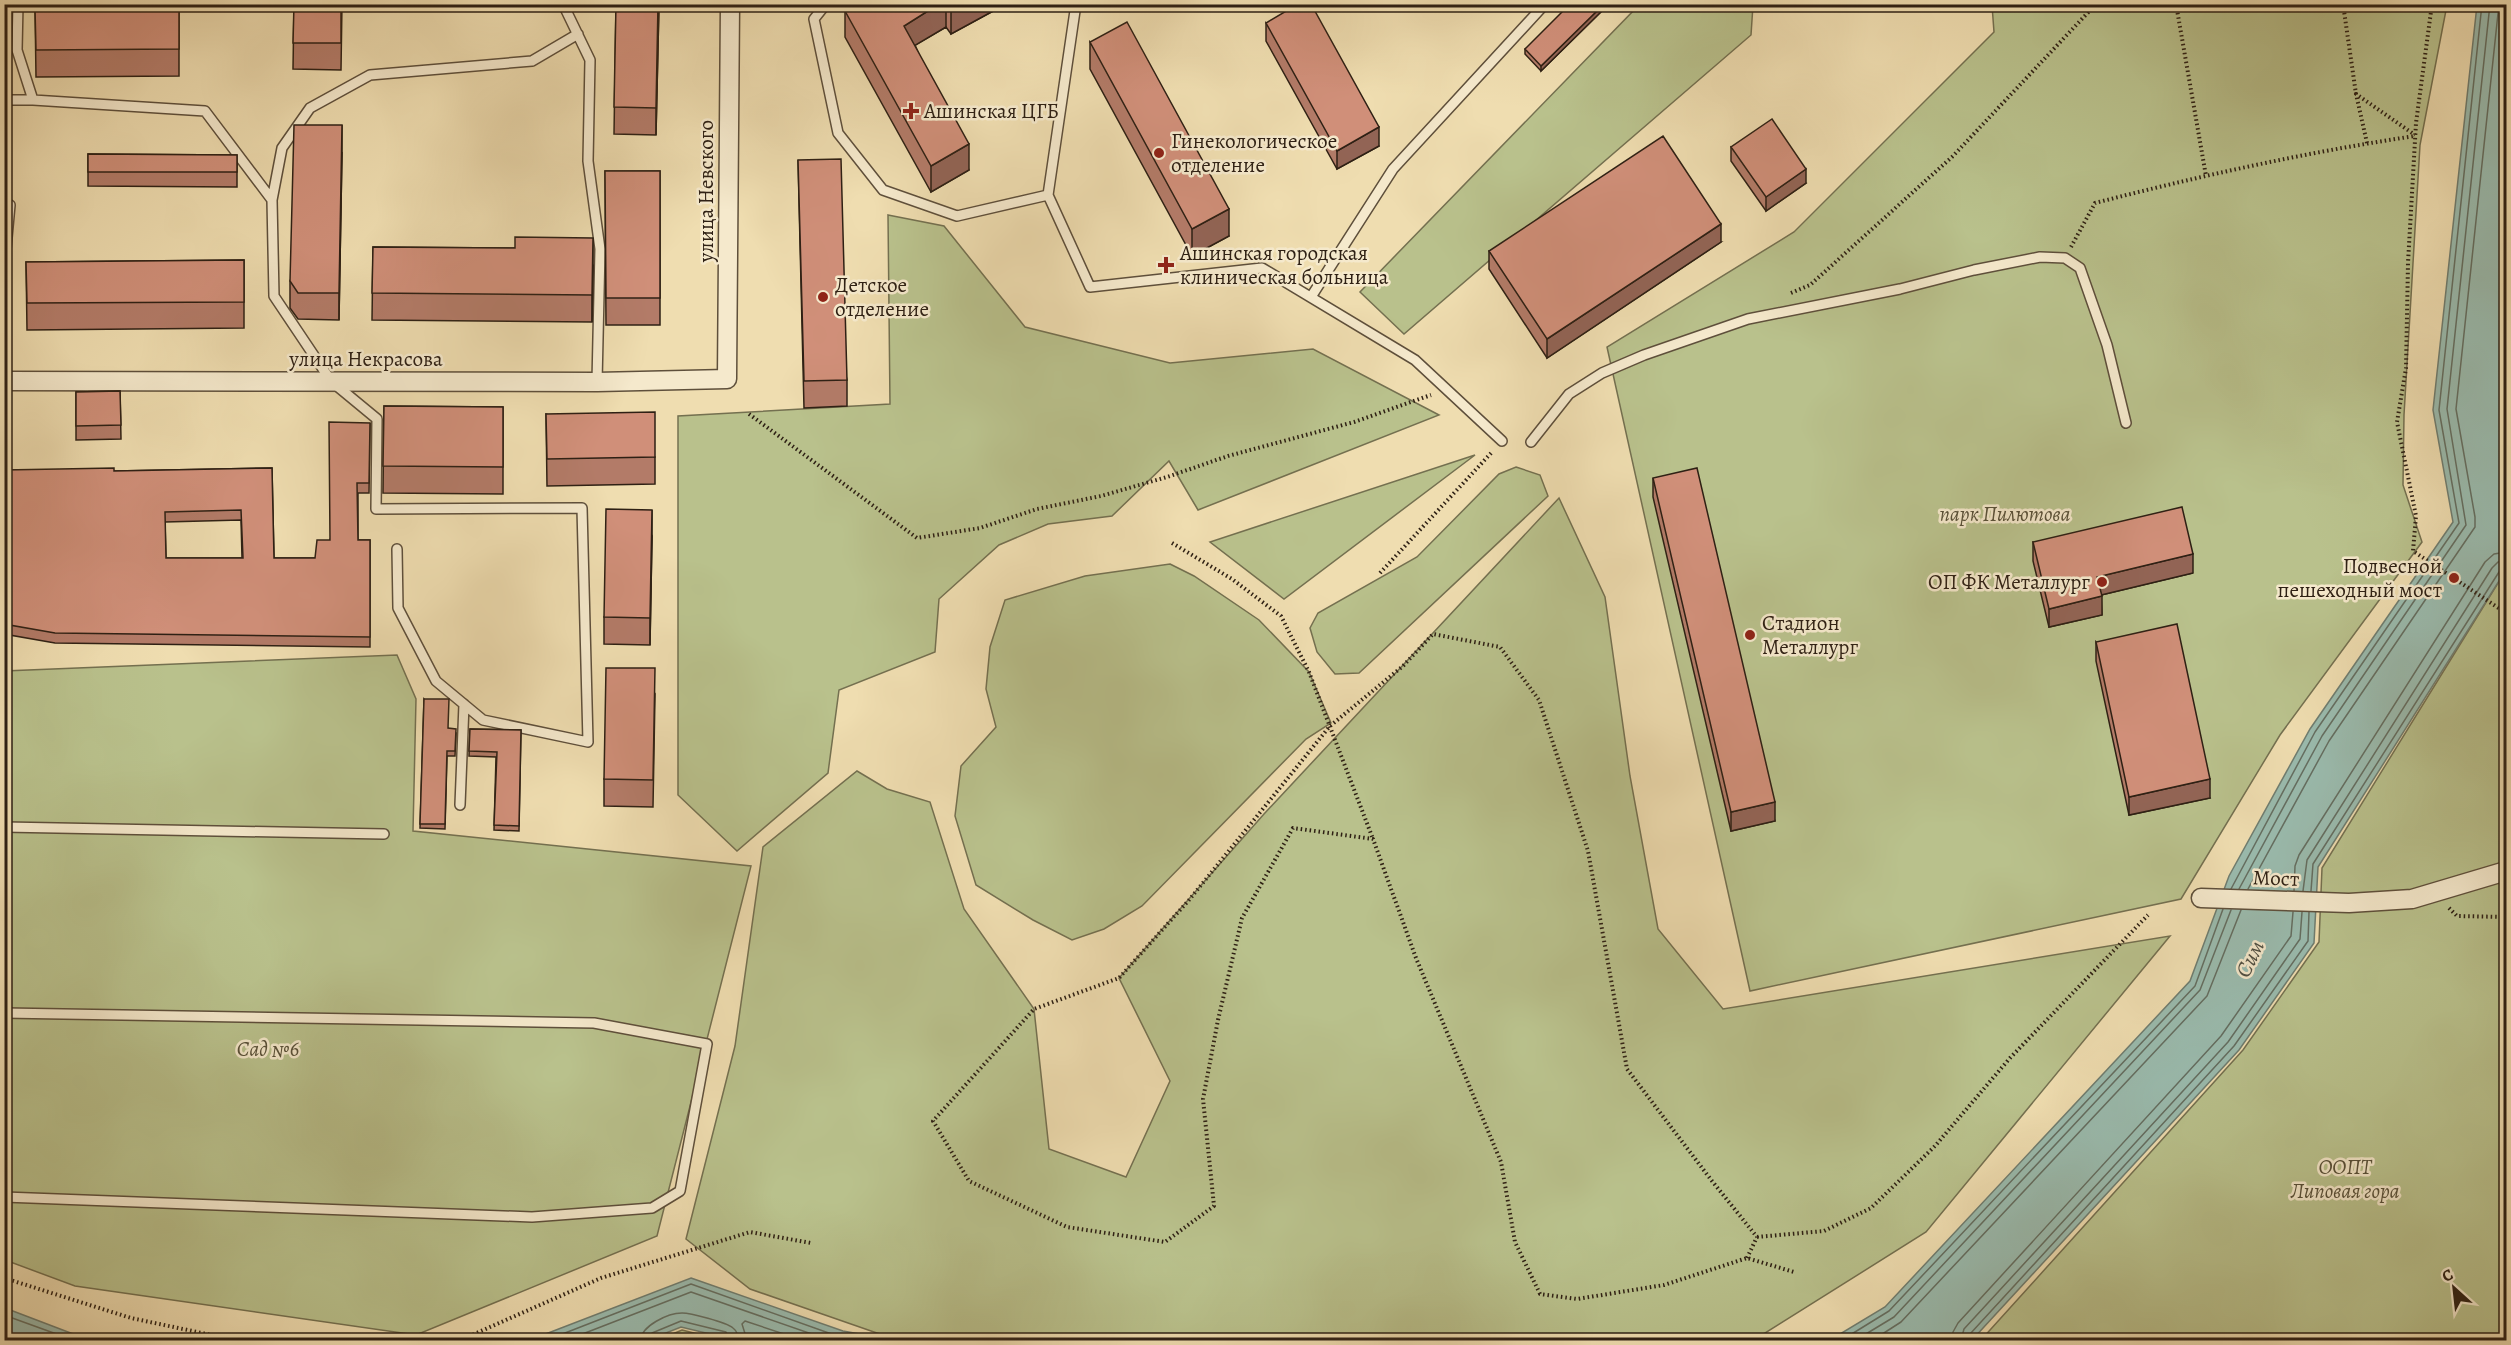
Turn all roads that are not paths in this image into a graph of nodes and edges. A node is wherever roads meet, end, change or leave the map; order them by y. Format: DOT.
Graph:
graph roads {
  1 [pos="18,4"];
  2 [pos="563,4"];
  3 [pos="730,4"];
  4 [pos="826,4"];
  5 [pos="1076,4"];
  6 [pos="1545,4"];
  7 [pos="578,34"];
  8 [pos="4,100"];
  9 [pos="33,100"];
  10 [pos="1048,195"];
  11 [pos="272,200"];
  12 [pos="10,205"];
  13 [pos="4,270"];
  14 [pos="1311,297"];
  15 [pos="727,379"];
  16 [pos="4,381"];
  17 [pos="331,381"];
  18 [pos="597,382"];
  19 [pos="2126,423"];
  20 [pos="1502,441"];
  21 [pos="1531,442"];
  22 [pos="398,549"];
  23 [pos="464,704"];
  24 [pos="460,805"];
  25 [pos="4,827"];
  26 [pos="384,834"];
  27 [pos="2506,871"];
  28 [pos="2201,898"];
  29 [pos="4,1013"];
  30 [pos="4,1197"];
  1 -- 9 [label="lane"];
  2 -- 7 [label="lane"];
  3 -- 15 [label="street, улица Невского"];
  4 -- 10 [label="lane"];
  5 -- 10 [label="lane"];
  6 -- 14 [label="lane"];
  7 -- 11 [label="lane"];
  7 -- 18 [label="lane"];
  8 -- 9 [label="lane"];
  9 -- 11 [label="lane"];
  10 -- 14 [label="lane"];
  11 -- 17 [label="lane"];
  12 -- 13 [label="lane"];
  14 -- 20 [label="lane"];
  15 -- 18 [label="street, улица Некрасова"];
  16 -- 17 [label="street, улица Некрасова"];
  17 -- 18 [label="street, улица Некрасова"];
  17 -- 23 [label="lane"];
  19 -- 21 [label="lane"];
  22 -- 23 [label="lane"];
  23 -- 24 [label="lane"];
  25 -- 26 [label="lane"];
  27 -- 28 [label="street, Мост"];
  29 -- 30 [label="lane"];
}
